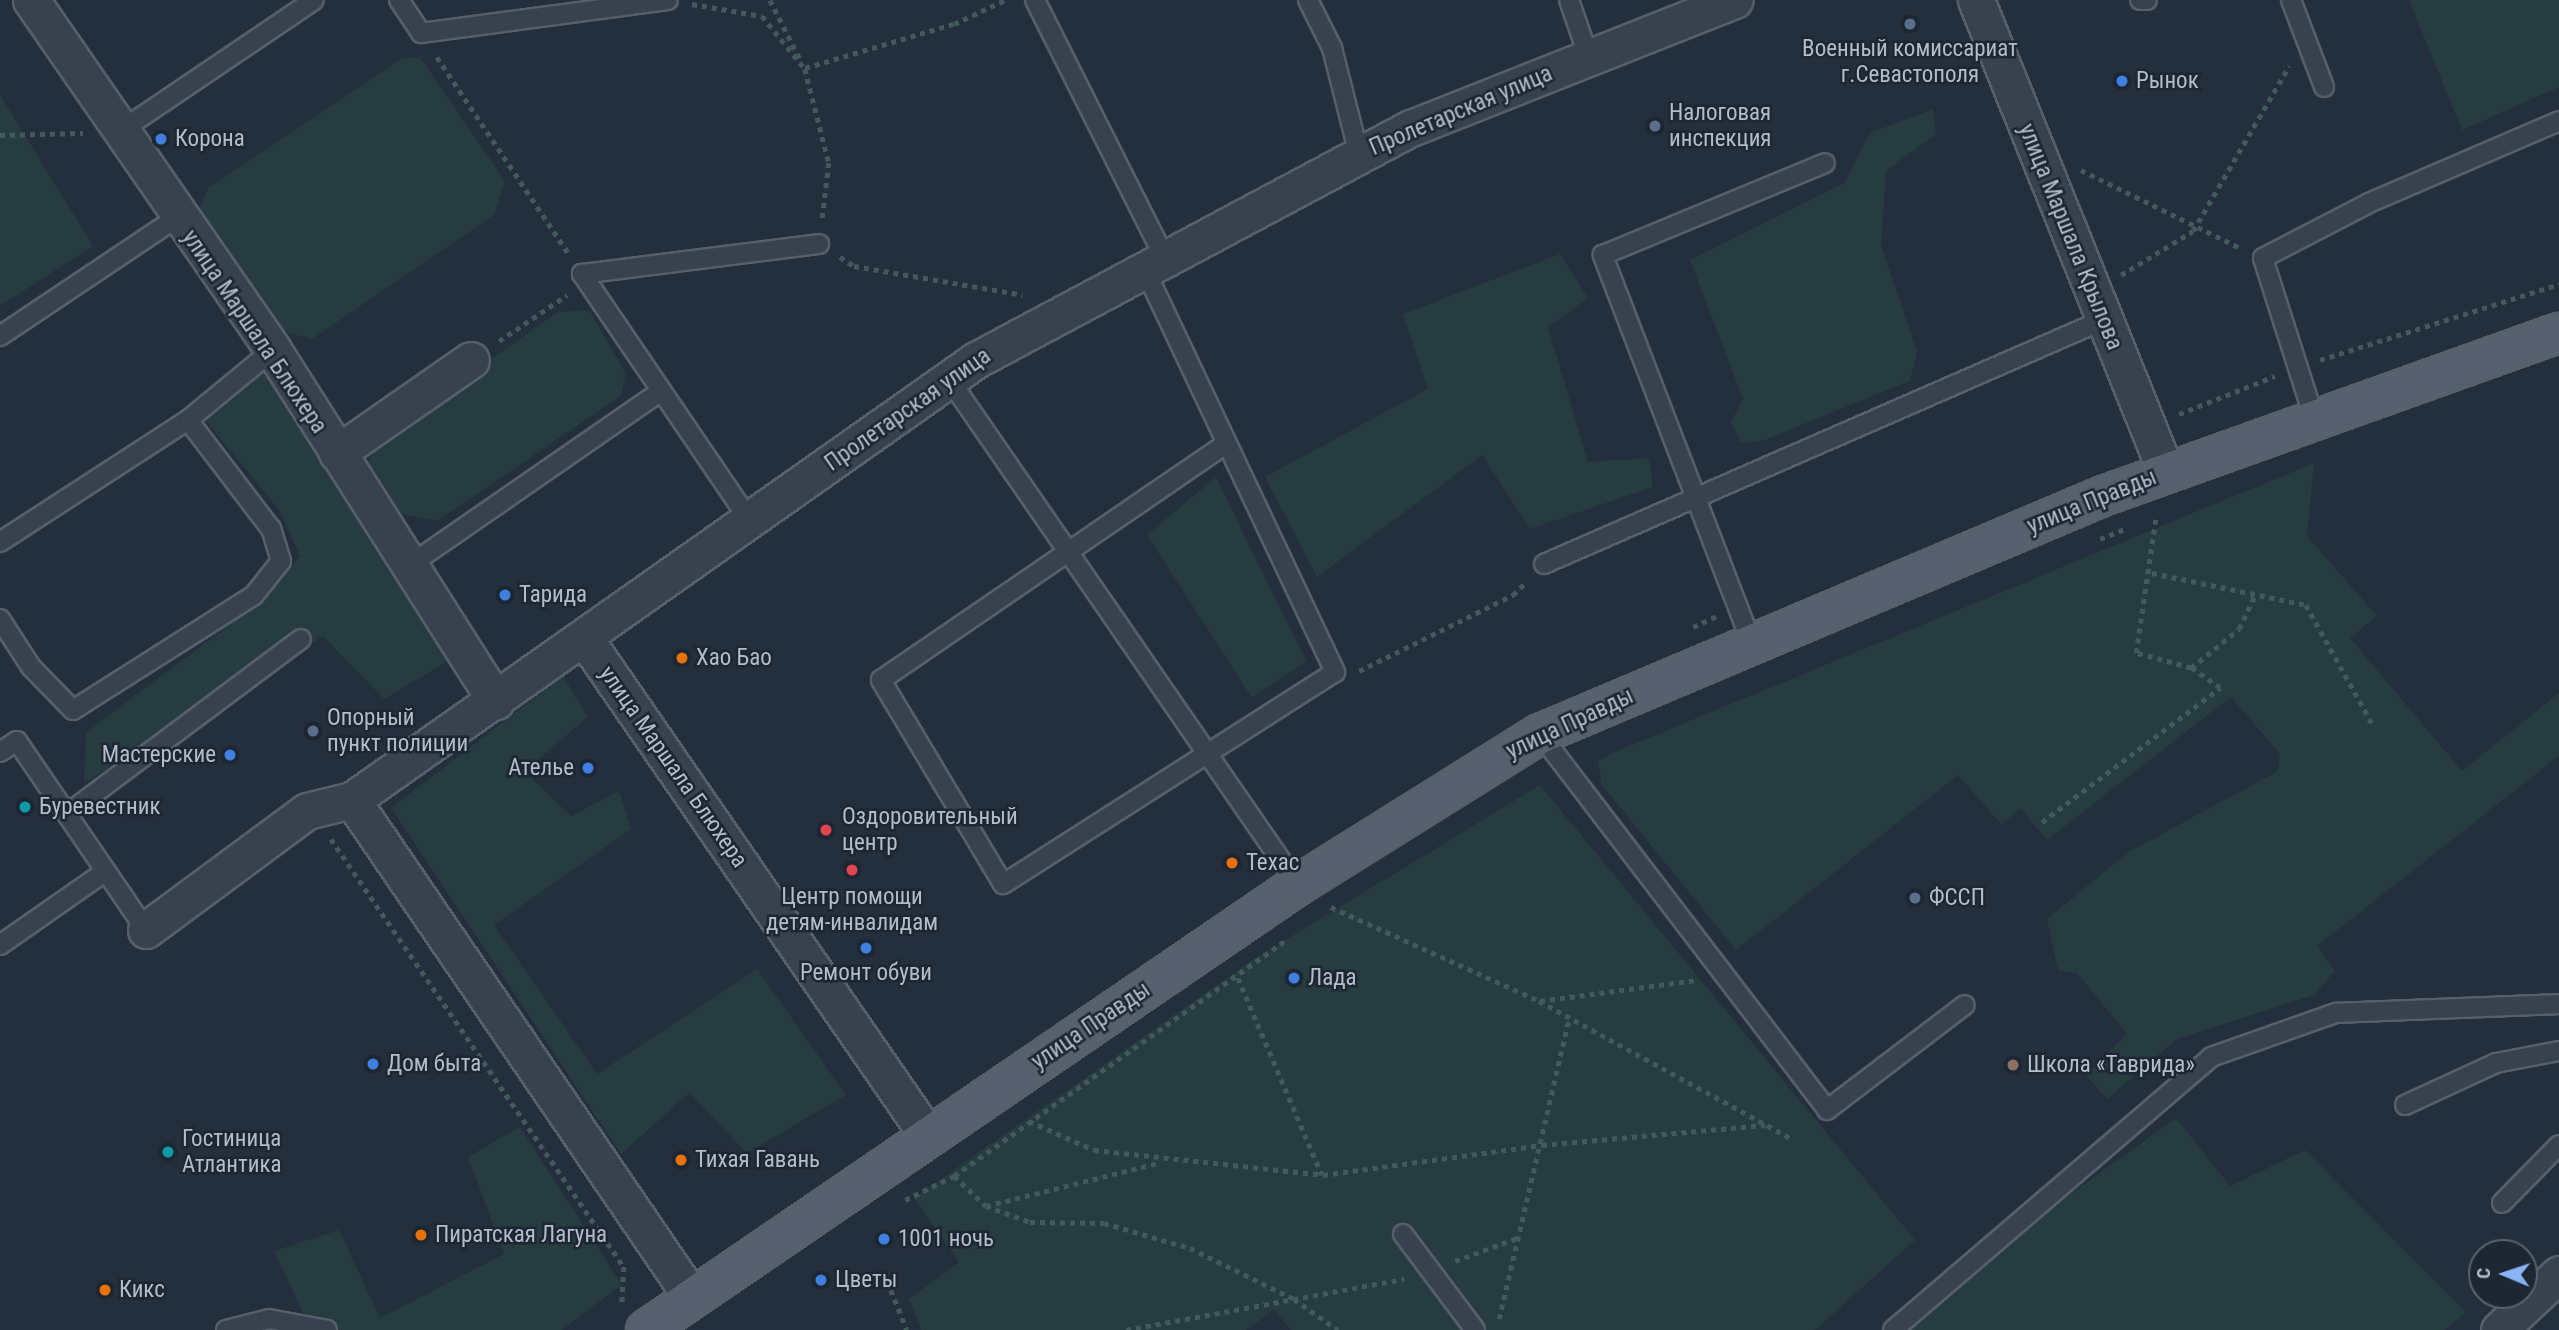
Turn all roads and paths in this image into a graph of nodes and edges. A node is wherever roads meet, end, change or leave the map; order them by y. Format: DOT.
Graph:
graph roads {
  1 [pos="31,0"];
  2 [pos="314,0"];
  3 [pos="399,0"];
  4 [pos="770,0"];
  5 [pos="1005,0"];
  6 [pos="1035,0"];
  7 [pos="1308,0"];
  8 [pos="1569,0"];
  9 [pos="1735,0"];
  10 [pos="1976,0"];
  11 [pos="2140,0"];
  12 [pos="2147,0"];
  13 [pos="2291,0"];
  14 [pos="668,1"];
  15 [pos="421,33"];
  16 [pos="2305,38"];
  17 [pos="1589,58"];
  18 [pos="805,69"];
  19 [pos="2324,87"];
  20 [pos="2559,121"];
  21 [pos="119,132"];
  22 [pos="0,135"];
  23 [pos="2033,144"];
  24 [pos="1359,155"];
  25 [pos="1825,163"];
  26 [pos="176,218"];
  27 [pos="2193,231"];
  28 [pos="819,244"];
  29 [pos="2263,258"];
  30 [pos="1155,264"];
  31 [pos="582,274"];
  32 [pos="1019,302"];
  33 [pos="2097,307"];
  34 [pos="2559,333"];
  35 [pos="0,336"];
  36 [pos="273,350"];
  37 [pos="471,360"];
  38 [pos="949,379"];
  39 [pos="660,392"];
  40 [pos="2314,418"];
  41 [pos="188,420"];
  42 [pos="1226,443"];
  43 [pos="337,453"];
  44 [pos="2166,472"];
  45 [pos="1695,498"];
  46 [pos="750,521"];
  47 [pos="2143,522"];
  48 [pos="2130,527"];
  49 [pos="0,542"];
  50 [pos="2092,543"];
  51 [pos="1069,551"];
  52 [pos="1544,564"];
  53 [pos="407,567"];
  54 [pos="2152,573"];
  55 [pos="2255,596"];
  56 [pos="0,619"];
  57 [pos="301,639"];
  58 [pos="585,639"];
  59 [pos="1752,644"];
  60 [pos="2191,668"];
  61 [pos="1335,671"];
  62 [pos="496,701"];
  63 [pos="2372,725"];
  64 [pos="1540,734"];
  65 [pos="0,752"];
  66 [pos="1209,753"];
  67 [pos="352,800"];
  68 [pos="313,809"];
  69 [pos="67,814"];
  70 [pos="2042,822"];
  71 [pos="106,871"];
  72 [pos="1310,899"];
  73 [pos="1342,899"];
  74 [pos="1331,906"];
  75 [pos="146,930"];
  76 [pos="1291,936"];
  77 [pos="0,945"];
  78 [pos="1721,972"];
  79 [pos="1238,978"];
  80 [pos="1539,1001"];
  81 [pos="2559,1004"];
  82 [pos="1965,1005"];
  83 [pos="1569,1019"];
  84 [pos="2559,1051"];
  85 [pos="2405,1105"];
  86 [pos="1028,1121"];
  87 [pos="1766,1125"];
  88 [pos="928,1136"];
  89 [pos="1792,1139"];
  90 [pos="1542,1145"];
  91 [pos="2559,1145"];
  92 [pos="1164,1162"];
  93 [pos="954,1175"];
  94 [pos="1323,1175"];
  95 [pos="2502,1203"];
  96 [pos="895,1206"];
  97 [pos="986,1206"];
  98 [pos="1403,1234"];
  99 [pos="1520,1237"];
  100 [pos="1432,1269"];
  101 [pos="2559,1274"];
  102 [pos="891,1290"];
  103 [pos="691,1296"];
  104 [pos="1294,1299"];
  105 [pos="634,1321"];
  106 [pos="226,1330"];
  107 [pos="327,1330"];
  108 [pos="907,1330"];
  109 [pos="1126,1330"];
  110 [pos="1338,1330"];
  111 [pos="1475,1330"];
  112 [pos="1496,1330"];
  113 [pos="1893,1330"];
  114 [pos="2499,1330"];
  1 -- 21 [label="street, улица Маршала Блюхера"];
  2 -- 21 [label="lane"];
  3 -- 15 [label="lane"];
  4 -- 18 [label="path"];
  5 -- 18 [label="path"];
  6 -- 30 [label="lane"];
  7 -- 24 [label="lane"];
  8 -- 17 [label="lane"];
  9 -- 17 [label="street, Пролетарская улица"];
  10 -- 23 [label="street, улица Маршала Крылова"];
  11 -- 12 [label="lane"];
  13 -- 16 [label="lane"];
  14 -- 15 [label="lane"];
  14 -- 18 [label="path"];
  15 -- 31 [label="path"];
  16 -- 19 [label="lane"];
  16 -- 27 [label="path"];
  17 -- 24 [label="street, Пролетарская улица"];
  18 -- 28 [label="path"];
  20 -- 29 [label="lane"];
  21 -- 22 [label="path"];
  21 -- 26 [label="street, улица Маршала Блюхера"];
  23 -- 27 [label="path"];
  23 -- 33 [label="street, улица Маршала Крылова"];
  24 -- 30 [label="street, Пролетарская улица"];
  25 -- 45 [label="lane"];
  26 -- 35 [label="lane"];
  26 -- 36 [label="street, улица Маршала Блюхера"];
  27 -- 29 [label="path"];
  27 -- 33 [label="path"];
  28 -- 31 [label="lane"];
  28 -- 32 [label="path"];
  29 -- 40 [label="lane"];
  30 -- 38 [label="street, Пролетарская улица"];
  30 -- 42 [label="lane"];
  31 -- 37 [label="path"];
  31 -- 39 [label="lane"];
  33 -- 44 [label="street, улица Маршала Крылова"];
  33 -- 45 [label="lane"];
  34 -- 40 [label="main road, улица Правды"];
  36 -- 41 [label="lane"];
  36 -- 43 [label="street, улица Маршала Блюхера"];
  37 -- 43 [label="street"];
  38 -- 46 [label="street, Пролетарская улица"];
  38 -- 51 [label="lane"];
  39 -- 46 [label="lane"];
  39 -- 53 [label="lane"];
  40 -- 44 [label="main road, улица Правды"];
  41 -- 49 [label="lane"];
  41 -- 56 [label="lane"];
  42 -- 51 [label="lane"];
  42 -- 61 [label="lane"];
  43 -- 53 [label="street, улица Маршала Блюхера"];
  44 -- 59 [label="main road, улица Правды"];
  45 -- 52 [label="lane"];
  45 -- 59 [label="lane"];
  46 -- 58 [label="street, Пролетарская улица"];
  47 -- 54 [label="path"];
  48 -- 50 [label="path"];
  51 -- 66 [label="lane"];
  51 -- 66 [label="lane"];
  52 -- 61 [label="path"];
  53 -- 62 [label="street, улица Маршала Блюхера"];
  54 -- 55 [label="path"];
  54 -- 60 [label="path"];
  55 -- 60 [label="path"];
  55 -- 63 [label="path"];
  57 -- 69 [label="lane"];
  58 -- 62 [label="street, Пролетарская улица"];
  58 -- 88 [label="street, улица Маршала Блюхера"];
  59 -- 64 [label="main road, улица Правды"];
  60 -- 70 [label="path"];
  61 -- 66 [label="lane"];
  62 -- 67 [label="street, Пролетарская улица"];
  64 -- 72 [label="main road, улица Правды"];
  64 -- 78 [label="lane"];
  65 -- 69 [label="lane"];
  66 -- 72 [label="lane"];
  67 -- 68 [label="street, Пролетарская улица"];
  67 -- 103 [label="street"];
  68 -- 75 [label="street, Пролетарская улица"];
  68 -- 105 [label="path"];
  69 -- 71 [label="lane"];
  71 -- 75 [label="lane"];
  71 -- 77 [label="lane"];
  72 -- 74 [label="path"];
  72 -- 88 [label="main road, улица Правды"];
  73 -- 74 [label="path"];
  74 -- 80 [label="path"];
  76 -- 79 [label="path"];
  78 -- 80 [label="path"];
  78 -- 82 [label="lane"];
  79 -- 86 [label="path"];
  79 -- 94 [label="path"];
  80 -- 83 [label="path"];
  81 -- 113 [label="lane"];
  83 -- 87 [label="path"];
  83 -- 90 [label="path"];
  84 -- 85 [label="lane"];
  86 -- 92 [label="path"];
  86 -- 93 [label="path"];
  87 -- 89 [label="path"];
  87 -- 90 [label="path"];
  88 -- 103 [label="main road, улица Правды"];
  90 -- 94 [label="path"];
  90 -- 99 [label="path"];
  91 -- 95 [label="lane"];
  92 -- 94 [label="path"];
  92 -- 97 [label="path"];
  93 -- 96 [label="path"];
  93 -- 97 [label="path"];
  97 -- 104 [label="path"];
  98 -- 100 [label="lane"];
  99 -- 100 [label="path"];
  99 -- 112 [label="path"];
  100 -- 104 [label="path"];
  100 -- 111 [label="lane"];
  101 -- 114 [label="street"];
  102 -- 108 [label="path"];
  103 -- 105 [label="main road, улица Правды"];
  104 -- 109 [label="path"];
  104 -- 110 [label="path"];
  106 -- 107 [label="lane"];
}
